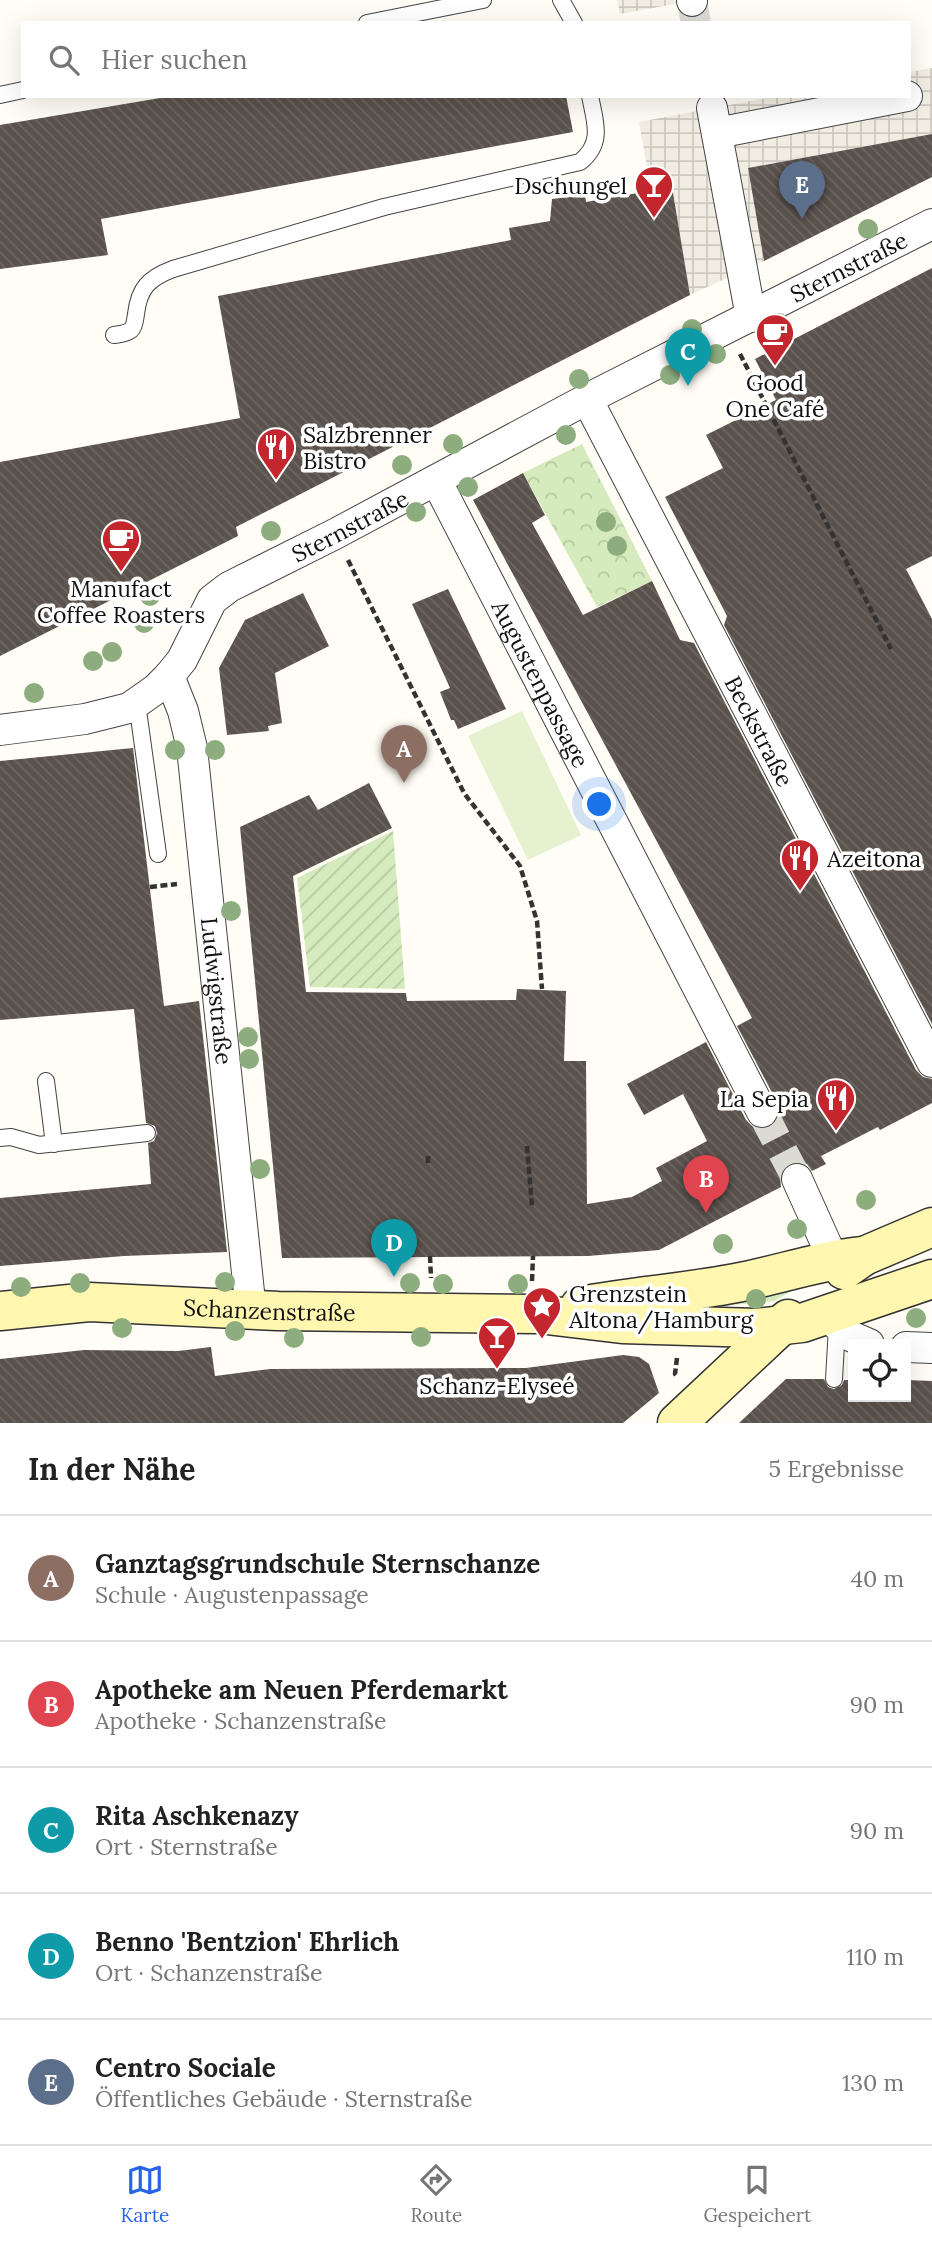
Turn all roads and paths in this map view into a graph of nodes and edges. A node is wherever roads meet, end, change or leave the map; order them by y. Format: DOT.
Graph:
graph roads {
  1 [pos="482,0"];
  2 [pos="561,0"];
  3 [pos="377,21"];
  4 [pos="573,21"];
  5 [pos="21,90"];
  6 [pos="932,91"];
  7 [pos="0,95"];
  8 [pos="911,95"];
  9 [pos="590,98"];
  10 [pos="892,98"];
  11 [pos="932,224"];
  12 [pos="739,323"];
  13 [pos="114,335"];
  14 [pos="587,399"];
  15 [pos="436,480"];
  16 [pos="335,534"];
  17 [pos="891,649"];
  18 [pos="169,676"];
  19 [pos="137,703"];
  20 [pos="0,730"];
  21 [pos="158,854"];
  22 [pos="542,989"];
  23 [pos="932,1062"];
  24 [pos="46,1081"];
  25 [pos="762,1112"];
  26 [pos="147,1133"];
  27 [pos="0,1138"];
  28 [pos="54,1144"];
  29 [pos="527,1146"];
  30 [pos="428,1156"];
  31 [pos="428,1165"];
  32 [pos="797,1179"];
  33 [pos="532,1206"];
  34 [pos="932,1227"];
  35 [pos="848,1257"];
  36 [pos="932,1279"];
  37 [pos="0,1311"];
  38 [pos="251,1311"];
  39 [pos="538,1314"];
  40 [pos="833,1321"];
  41 [pos="781,1326"];
  42 [pos="855,1339"];
  43 [pos="911,1347"];
  44 [pos="932,1348"];
  45 [pos="677,1353"];
  46 [pos="834,1379"];
  47 [pos="687,1381"];
  48 [pos="677,1423"];
  1 -- 3 [label="lane"];
  2 -- 4 [label="lane"];
  5 -- 7 [label="lane"];
  6 -- 8 [label="street"];
  9 -- 13 [label="lane"];
  10 -- 12 [label="street"];
  11 -- 12 [label="street, Sternstraße"];
  12 -- 14 [label="street, Sternstraße"];
  12 -- 17 [label="path"];
  14 -- 15 [label="street, Sternstraße"];
  14 -- 23 [label="street, Beckstraße"];
  15 -- 16 [label="street, Sternstraße"];
  15 -- 25 [label="street, Augustenpassage"];
  16 -- 18 [label="street, Sternstraße"];
  16 -- 22 [label="path"];
  18 -- 19 [label="street, Sternstraße"];
  18 -- 38 [label="street, Ludwigstraße"];
  19 -- 20 [label="street, Sternstraße"];
  19 -- 21 [label="lane"];
  24 -- 28 [label="lane"];
  26 -- 28 [label="lane"];
  27 -- 28 [label="lane"];
  29 -- 33 [label="path"];
  30 -- 31 [label="path"];
  32 -- 35 [label="street"];
  34 -- 35 [label="street"];
  35 -- 39 [label="street, Schanzenstraße"];
  35 -- 41 [label="street"];
  36 -- 40 [label="street, Schanzenstraße"];
  37 -- 38 [label="street, Schanzenstraße"];
  38 -- 39 [label="street, Schanzenstraße"];
  39 -- 41 [label="street, Schanzenstraße"];
  40 -- 41 [label="street, Schanzenstraße"];
  40 -- 42 [label="street"];
  40 -- 46 [label="lane"];
  41 -- 48 [label="street"];
  43 -- 44 [label="street"];
  45 -- 47 [label="path"];
}
